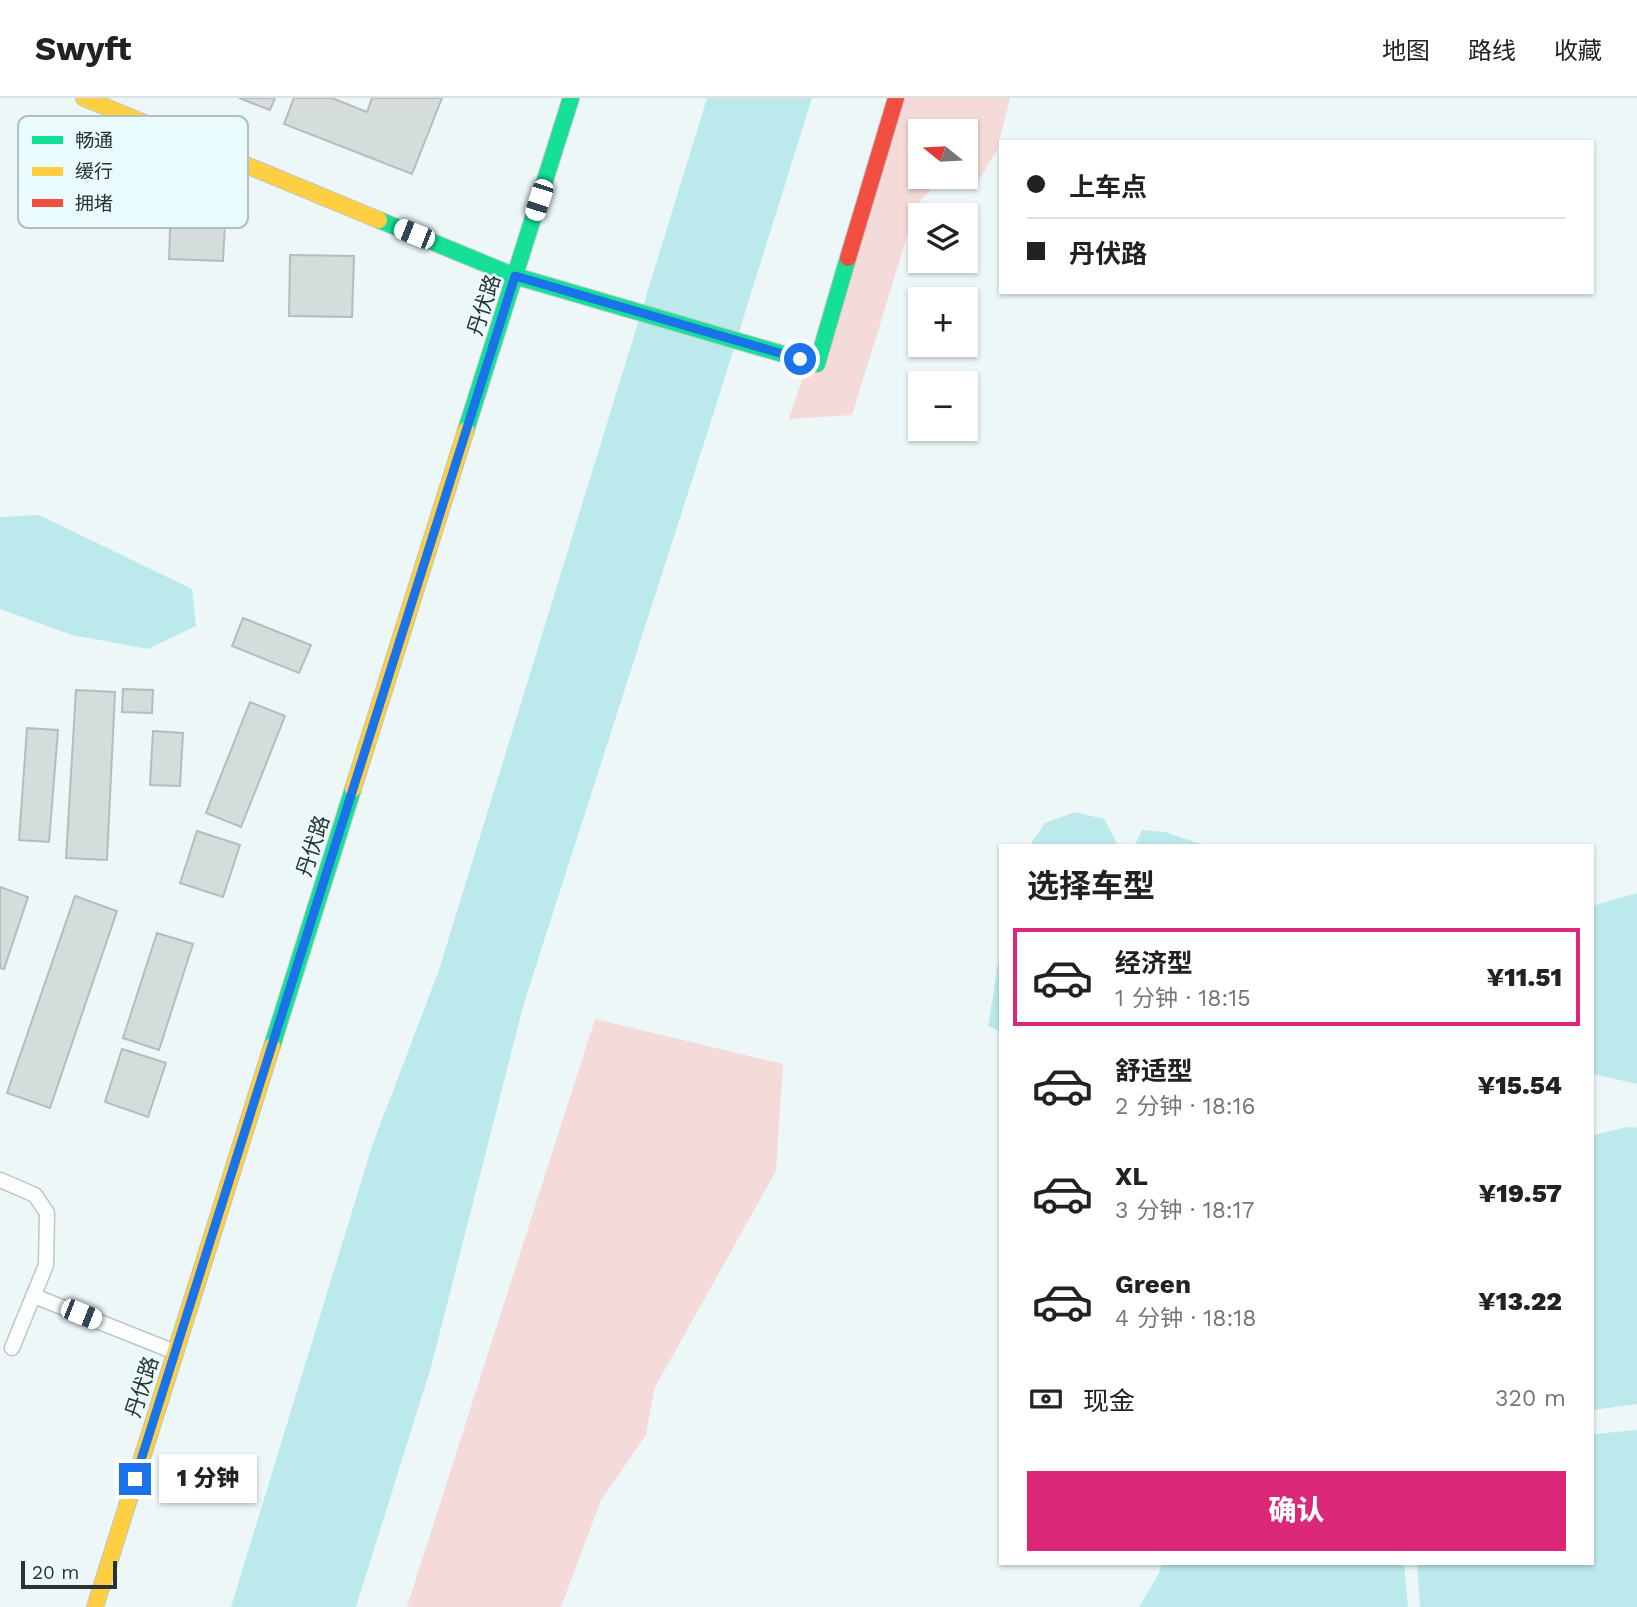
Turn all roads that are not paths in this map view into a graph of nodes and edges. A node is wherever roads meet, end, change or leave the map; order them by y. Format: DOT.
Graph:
graph roads {
  1 [pos="84,98"];
  2 [pos="571,98"];
  3 [pos="896,98"];
  4 [pos="128,116"];
  5 [pos="248,166"];
  6 [pos="515,276"];
  7 [pos="0,1180"];
  8 [pos="34,1296"];
  9 [pos="12,1348"];
  10 [pos="175,1352"];
  11 [pos="95,1607"];
  1 -- 4 [label="main road"];
  2 -- 6 [label="main road, 丹伏路"];
  3 -- 6 [label="main road"];
  5 -- 6 [label="main road"];
  6 -- 10 [label="main road, 丹伏路"];
  7 -- 8 [label="lane"];
  8 -- 9 [label="lane"];
  8 -- 10 [label="lane"];
  10 -- 11 [label="main road, 丹伏路"];
}
